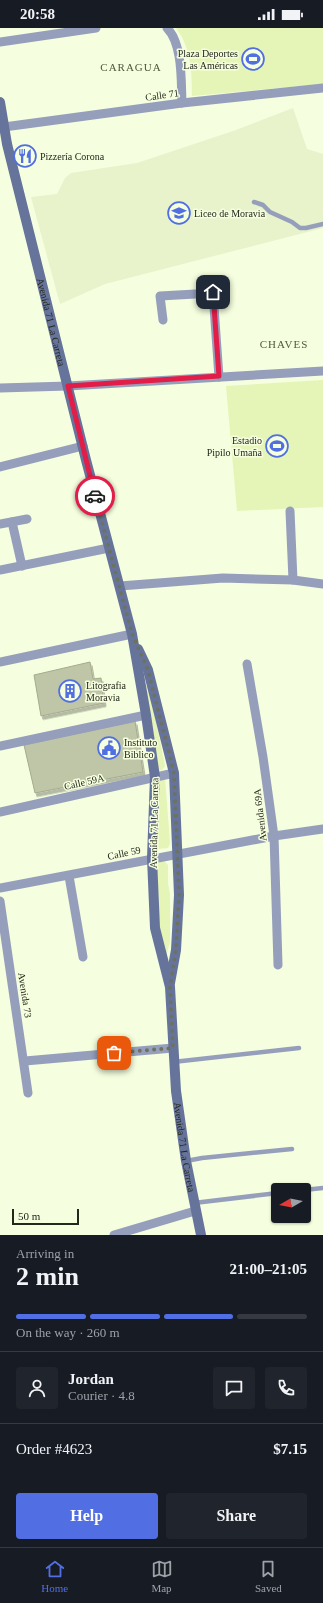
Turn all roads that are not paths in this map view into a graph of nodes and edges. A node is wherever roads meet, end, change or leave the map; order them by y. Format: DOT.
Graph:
graph roads {
  1 [pos="96,28"];
  2 [pos="168,29"];
  3 [pos="0,42"];
  4 [pos="323,88"];
  5 [pos="0,102"];
  6 [pos="182,103"];
  7 [pos="4,127"];
  8 [pos="254,202"];
  9 [pos="323,224"];
  10 [pos="163,320"];
  11 [pos="323,371"];
  12 [pos="219,376"];
  13 [pos="68,386"];
  14 [pos="0,388"];
  15 [pos="83,446"];
  16 [pos="0,466"];
  17 [pos="290,511"];
  18 [pos="27,519"];
  19 [pos="12,522"];
  20 [pos="0,524"];
  21 [pos="109,548"];
  22 [pos="22,566"];
  23 [pos="0,570"];
  24 [pos="292,580"];
  25 [pos="323,581"];
  26 [pos="323,584"];
  27 [pos="120,586"];
  28 [pos="132,634"];
  29 [pos="0,662"];
  30 [pos="248,664"];
  31 [pos="146,714"];
  32 [pos="0,746"];
  33 [pos="174,773"];
  34 [pos="155,777"];
  35 [pos="0,812"];
  36 [pos="323,829"];
  37 [pos="274,836"];
  38 [pos="177,854"];
  39 [pos="152,858"];
  40 [pos="69,876"];
  41 [pos="0,888"];
  42 [pos="0,902"];
  43 [pos="3,947"];
  44 [pos="83,957"];
  45 [pos="278,964"];
  46 [pos="170,987"];
  47 [pos="173,1048"];
  48 [pos="299,1048"];
  49 [pos="25,1061"];
  50 [pos="174,1062"];
  51 [pos="28,1093"];
  52 [pos="292,1149"];
  53 [pos="186,1161"];
  54 [pos="323,1188"];
  55 [pos="311,1189"];
  56 [pos="271,1194"];
  57 [pos="195,1207"];
  58 [pos="114,1235"];
  59 [pos="201,1235"];
  1 -- 3 [label="street"];
  2 -- 6 [label="street"];
  4 -- 6 [label="street, Calle 71"];
  5 -- 7 [label="street, Avenida 71 La Carreta"];
  6 -- 7 [label="street, Calle 71"];
  7 -- 13 [label="street, Avenida 71 La Carreta"];
  8 -- 9 [label="lane"];
  10 -- 12 [label="street"];
  11 -- 12 [label="street"];
  12 -- 13 [label="street"];
  13 -- 14 [label="street"];
  13 -- 15 [label="street, Avenida 71 La Carreta"];
  15 -- 16 [label="street"];
  15 -- 21 [label="street, Avenida 71 La Carreta"];
  17 -- 24 [label="street"];
  18 -- 19 [label="street"];
  19 -- 20 [label="street"];
  19 -- 22 [label="street"];
  21 -- 22 [label="street"];
  21 -- 27 [label="street, Avenida 71 La Carreta"];
  22 -- 23 [label="street"];
  24 -- 25 [label="street"];
  24 -- 26 [label="street"];
  24 -- 27 [label="street"];
  27 -- 28 [label="street, Avenida 71 La Carreta"];
  28 -- 29 [label="street"];
  28 -- 31 [label="street, Avenida 71 La Carreta"];
  28 -- 33 [label="street, Avenida 71 La Carreta"];
  30 -- 37 [label="street, Avenida 69A"];
  31 -- 32 [label="street"];
  31 -- 34 [label="street, Avenida 71 La Carreta"];
  33 -- 34 [label="street, Calle 59A"];
  33 -- 38 [label="street, Avenida 71 La Carreta"];
  34 -- 35 [label="street, Calle 59A"];
  34 -- 39 [label="street, Avenida 71 La Carreta"];
  36 -- 37 [label="street, Calle 59"];
  37 -- 38 [label="street, Calle 59"];
  37 -- 45 [label="street, Avenida 69A"];
  38 -- 39 [label="street, Calle 59"];
  38 -- 46 [label="street, Avenida 71 La Carreta"];
  39 -- 40 [label="street, Calle 59"];
  39 -- 46 [label="street, Avenida 71 La Carreta"];
  40 -- 41 [label="street, Calle 59"];
  40 -- 44 [label="street"];
  42 -- 43 [label="street, Avenida 73"];
  43 -- 49 [label="street, Avenida 73"];
  46 -- 47 [label="street, Avenida 71 La Carreta"];
  47 -- 49 [label="street"];
  47 -- 50 [label="street, Avenida 71 La Carreta"];
  48 -- 50 [label="lane"];
  49 -- 51 [label="street, Avenida 73"];
  50 -- 53 [label="street, Avenida 71 La Carreta"];
  52 -- 53 [label="lane"];
  53 -- 57 [label="street, Avenida 71 La Carreta"];
  54 -- 55 [label="lane"];
  56 -- 57 [label="lane"];
  57 -- 58 [label="street"];
  57 -- 59 [label="street, Avenida 71 La Carreta"];
}
